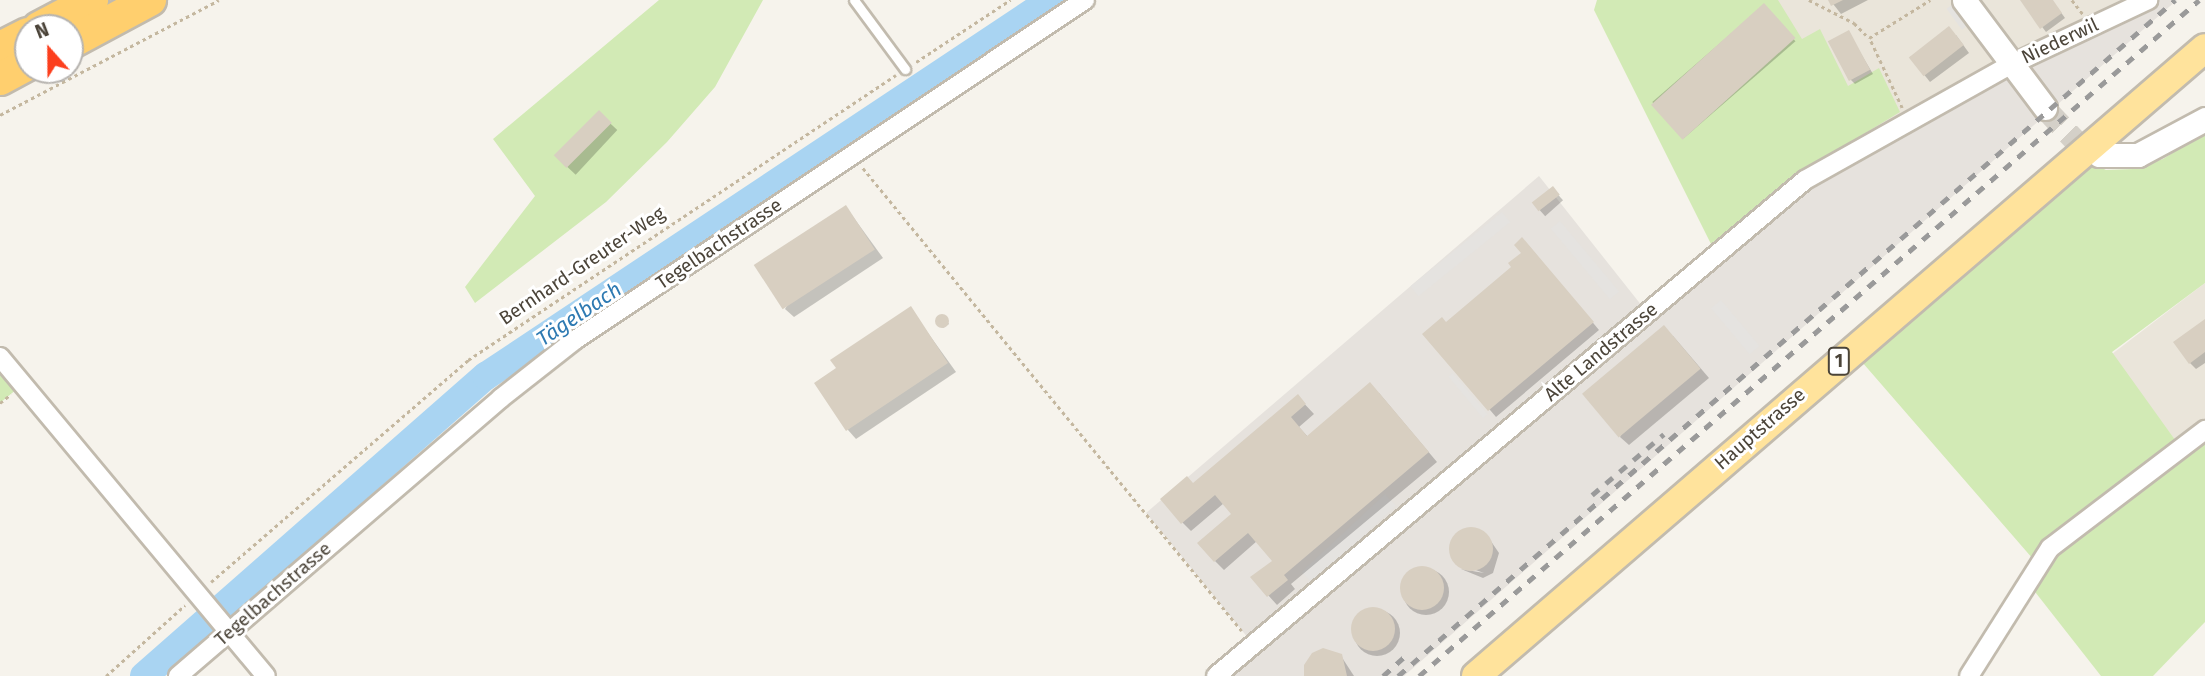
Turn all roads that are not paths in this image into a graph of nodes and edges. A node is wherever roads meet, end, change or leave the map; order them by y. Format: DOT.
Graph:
graph roads {
  1 [pos="92,0"];
  2 [pos="150,0"];
  3 [pos="854,0"];
  4 [pos="1086,0"];
  5 [pos="1964,0"];
  6 [pos="2148,0"];
  7 [pos="66,14"];
  8 [pos="84,35"];
  9 [pos="2205,48"];
  10 [pos="2010,65"];
  11 [pos="905,69"];
  12 [pos="2045,108"];
  13 [pos="2205,119"];
  14 [pos="2099,155"];
  15 [pos="0,357"];
  16 [pos="2205,430"];
  17 [pos="226,626"];
  18 [pos="178,676"];
  19 [pos="266,676"];
  20 [pos="1216,676"];
  21 [pos="1476,676"];
  22 [pos="1969,676"];
  1 -- 7 [label="highway"];
  2 -- 8 [label="highway"];
  3 -- 11 [label="lane"];
  4 -- 17 [label="street, Tegelbachstrasse"];
  5 -- 10 [label="street"];
  6 -- 10 [label="street, Niederwil"];
  9 -- 21 [label="main road, Hauptstrasse / 1"];
  10 -- 12 [label="street"];
  10 -- 20 [label="street, Alte Landstrasse"];
  13 -- 14 [label="street"];
  15 -- 17 [label="street"];
  16 -- 22 [label="street"];
  17 -- 18 [label="street, Tegelbachstrasse"];
  17 -- 19 [label="street"];
}
